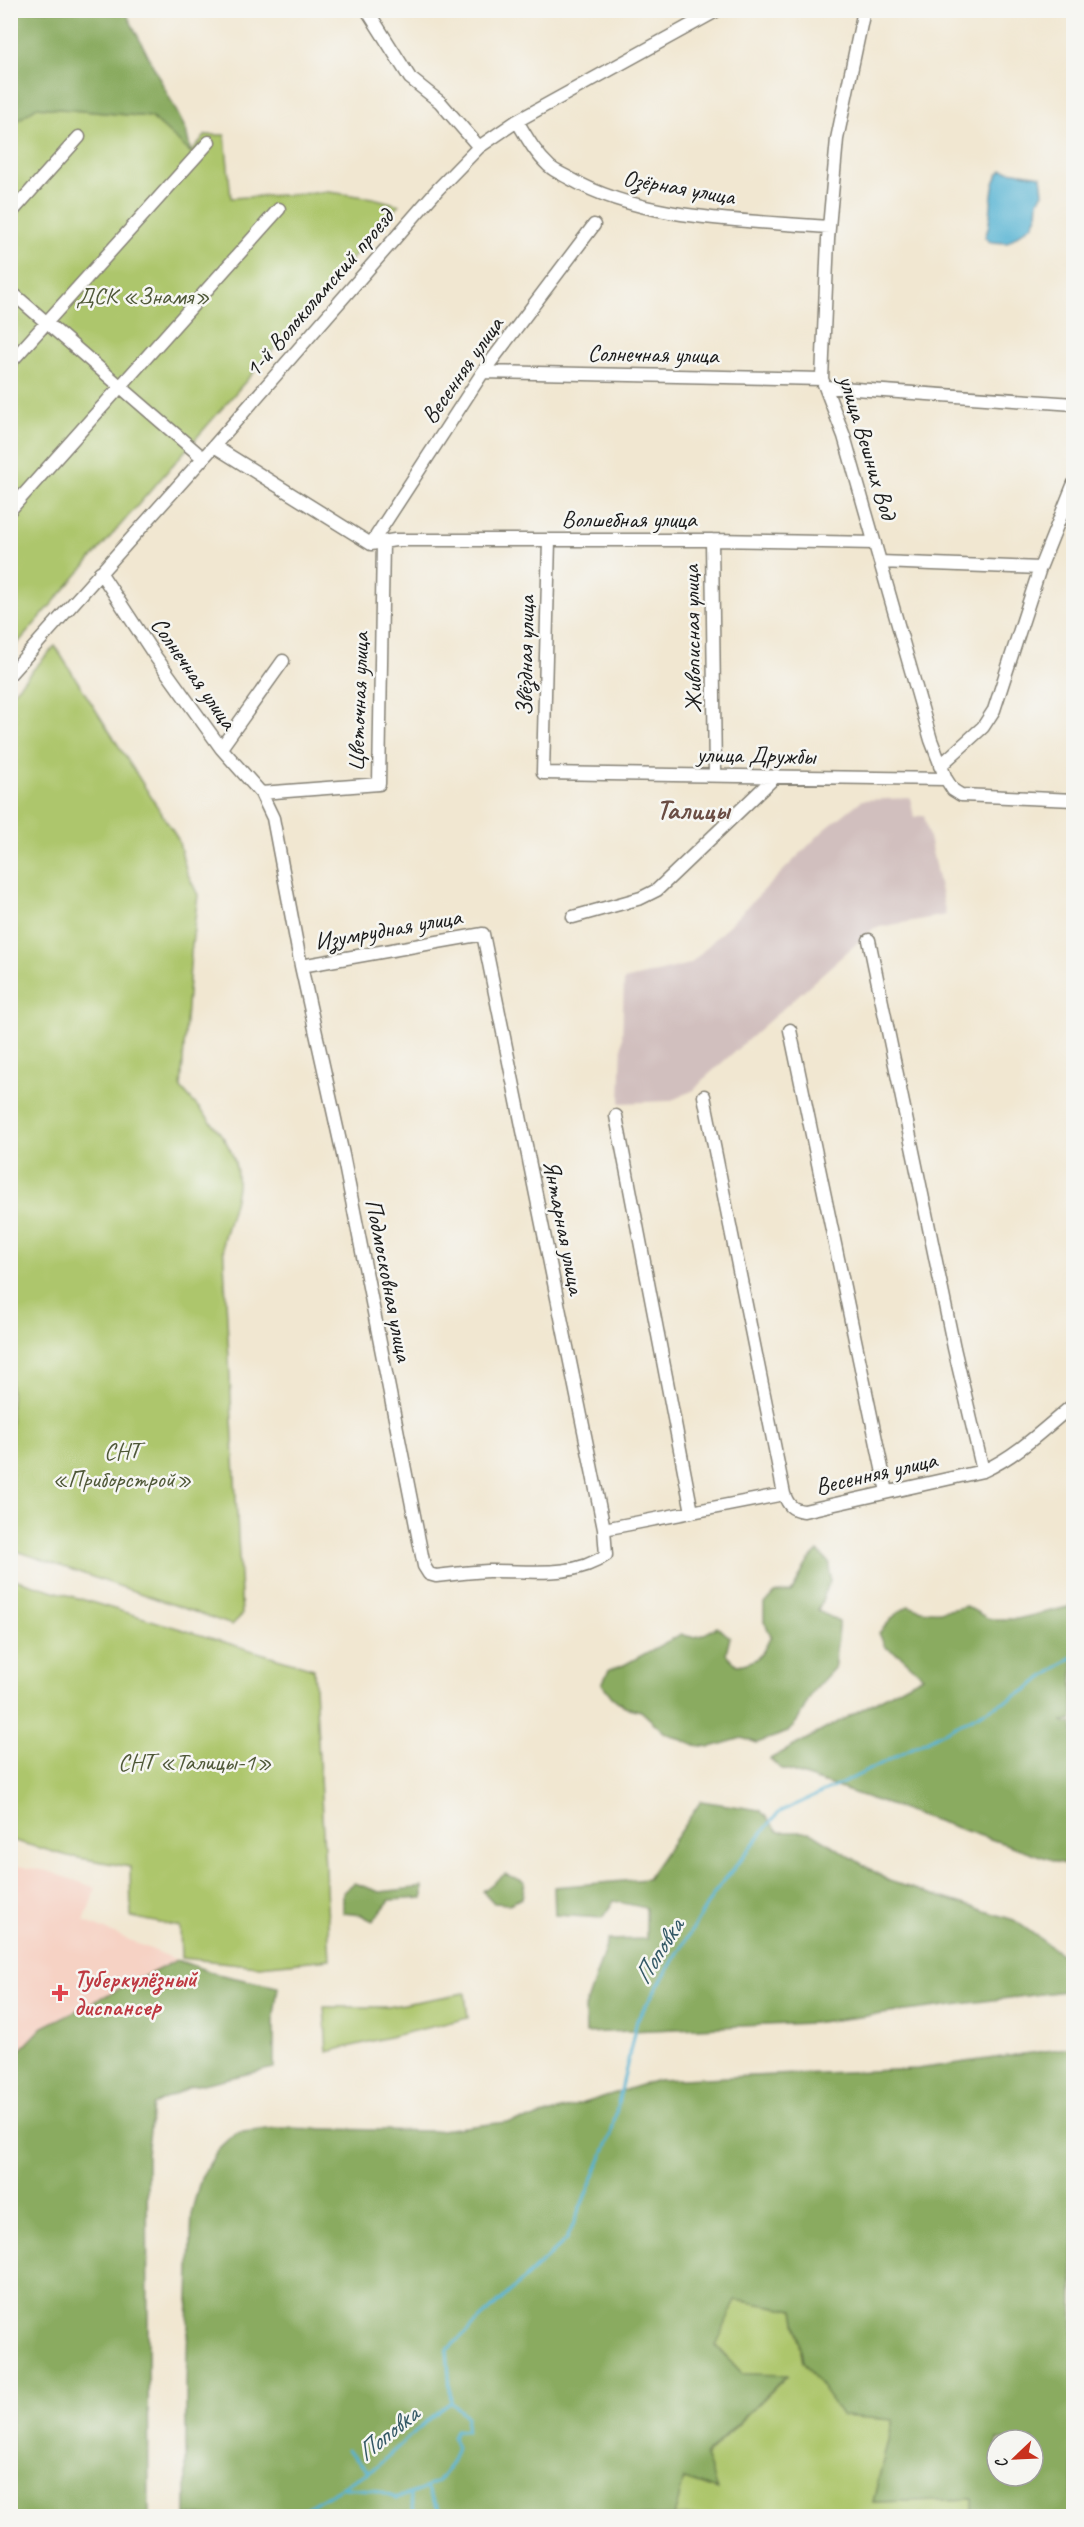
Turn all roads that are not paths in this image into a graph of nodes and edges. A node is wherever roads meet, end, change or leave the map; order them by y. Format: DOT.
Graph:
graph roads {
  1 [pos="367,10"];
  2 [pos="718,10"];
  3 [pos="864,10"];
  4 [pos="518,121"];
  5 [pos="79,137"];
  6 [pos="209,142"];
  7 [pos="479,147"];
  8 [pos="279,209"];
  9 [pos="10,214"];
  10 [pos="594,225"];
  11 [pos="829,227"];
  12 [pos="10,291"];
  13 [pos="46,322"];
  14 [pos="10,363"];
  15 [pos="483,372"];
  16 [pos="824,383"];
  17 [pos="122,387"];
  18 [pos="1074,404"];
  19 [pos="214,446"];
  20 [pos="203,458"];
  21 [pos="1074,483"];
  22 [pos="10,510"];
  23 [pos="549,540"];
  24 [pos="712,540"];
  25 [pos="377,543"];
  26 [pos="875,543"];
  27 [pos="880,562"];
  28 [pos="1040,568"];
  29 [pos="100,572"];
  30 [pos="283,661"];
  31 [pos="10,674"];
  32 [pos="221,748"];
  33 [pos="940,766"];
  34 [pos="543,773"];
  35 [pos="715,774"];
  36 [pos="776,776"];
  37 [pos="946,779"];
  38 [pos="261,793"];
  39 [pos="1074,800"];
  40 [pos="573,916"];
  41 [pos="483,934"];
  42 [pos="869,940"];
  43 [pos="301,966"];
  44 [pos="790,1030"];
  45 [pos="704,1096"];
  46 [pos="616,1116"];
  47 [pos="1074,1404"];
  48 [pos="983,1471"];
  49 [pos="887,1492"];
  50 [pos="784,1494"];
  51 [pos="692,1512"];
  52 [pos="604,1528"];
  1 -- 7 [label="street"];
  2 -- 4 [label="street, 1-й Волоколамский проезд"];
  3 -- 11 [label="street, улица Вешних Вод"];
  4 -- 7 [label="street, 1-й Волоколамский проезд"];
  4 -- 11 [label="street, Озёрная улица"];
  5 -- 9 [label="street"];
  6 -- 13 [label="street"];
  7 -- 19 [label="street, 1-й Волоколамский проезд"];
  8 -- 17 [label="street"];
  10 -- 15 [label="street, Весенняя улица"];
  11 -- 16 [label="street, улица Вешних Вод"];
  12 -- 13 [label="street"];
  13 -- 14 [label="street"];
  13 -- 17 [label="street"];
  15 -- 16 [label="street, Солнечная улица"];
  15 -- 25 [label="street, Весенняя улица"];
  16 -- 18 [label="street, Солнечная улица"];
  16 -- 26 [label="street, улица Вешних Вод"];
  17 -- 20 [label="street"];
  17 -- 22 [label="street"];
  19 -- 20 [label="street, 1-й Волоколамский проезд"];
  19 -- 25 [label="street"];
  20 -- 29 [label="street, 1-й Волоколамский проезд"];
  21 -- 28 [label="street"];
  23 -- 24 [label="street, Волшебная улица"];
  23 -- 25 [label="street, Волшебная улица"];
  23 -- 34 [label="street, Звёздная улица"];
  24 -- 26 [label="street, Волшебная улица"];
  24 -- 35 [label="street, Живописная улица"];
  25 -- 38 [label="street, Цветочная улица"];
  26 -- 27 [label="street, улица Вешних Вод"];
  27 -- 28 [label="street"];
  27 -- 33 [label="street, улица Вешних Вод"];
  28 -- 33 [label="street"];
  29 -- 31 [label="street, 1-й Волоколамский проезд"];
  29 -- 32 [label="street, Солнечная улица"];
  30 -- 32 [label="street"];
  32 -- 38 [label="street, Солнечная улица"];
  33 -- 37 [label="street, улица Вешних Вод"];
  34 -- 35 [label="street, улица Дружбы"];
  35 -- 36 [label="street, улица Дружбы"];
  36 -- 37 [label="street, улица Дружбы"];
  36 -- 40 [label="street"];
  37 -- 39 [label="street"];
  38 -- 43 [label="street, Подмосковная улица"];
  41 -- 43 [label="street, Изумрудная улица"];
  41 -- 52 [label="street, Янтарная улица"];
  42 -- 48 [label="street"];
  43 -- 52 [label="street, Подмосковная улица"];
  44 -- 49 [label="street"];
  45 -- 50 [label="street"];
  46 -- 51 [label="street"];
  47 -- 48 [label="street, Весенняя улица"];
  48 -- 49 [label="street, Весенняя улица"];
  49 -- 50 [label="street, Весенняя улица"];
  50 -- 51 [label="street, Весенняя улица"];
  51 -- 52 [label="street, Весенняя улица"];
}
